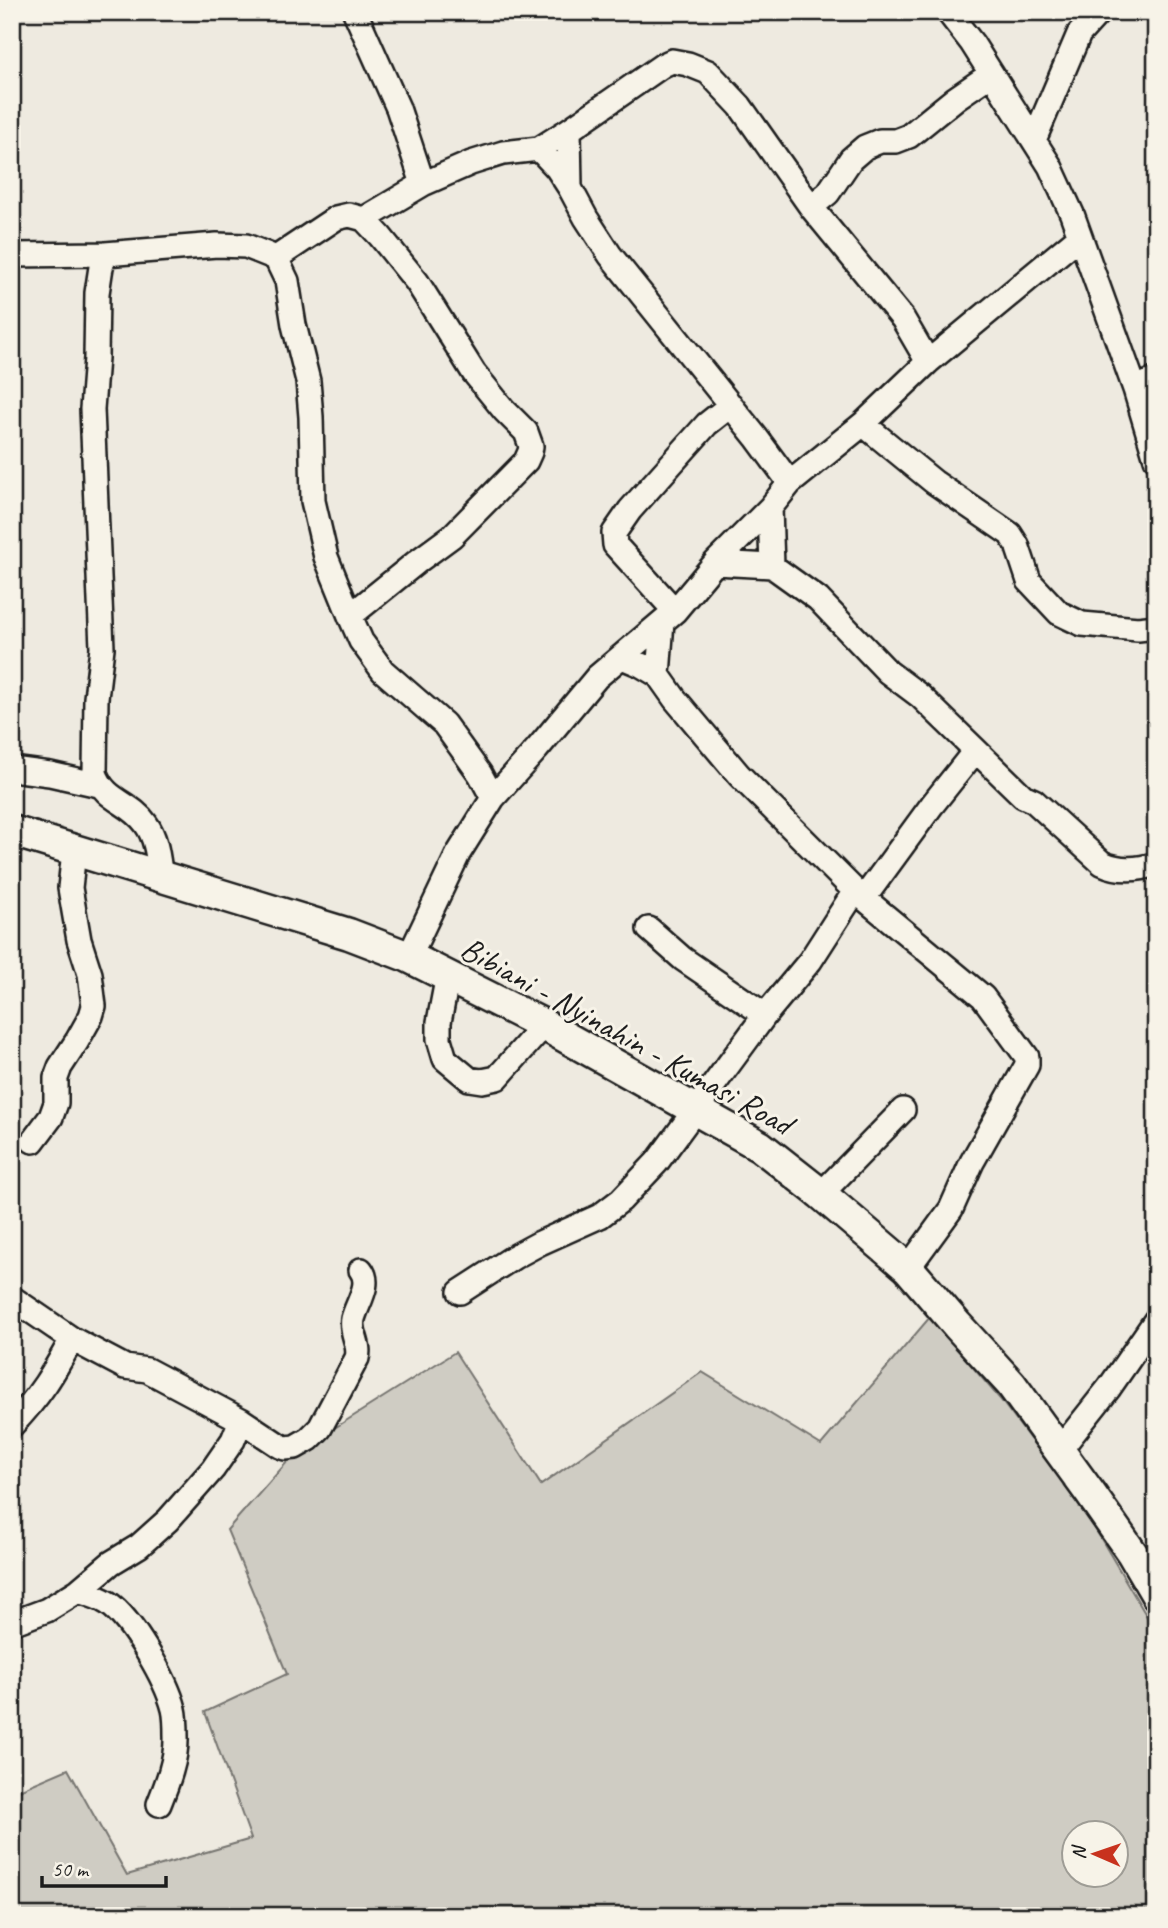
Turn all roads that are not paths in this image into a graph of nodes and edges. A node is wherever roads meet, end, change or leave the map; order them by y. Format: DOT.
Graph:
graph roads {
  1 [pos="355,12"];
  2 [pos="948,12"];
  3 [pos="1098,12"];
  4 [pos="991,74"];
  5 [pos="569,130"];
  6 [pos="1034,140"];
  7 [pos="539,149"];
  8 [pos="423,184"];
  9 [pos="570,188"];
  10 [pos="811,207"];
  11 [pos="364,219"];
  12 [pos="1079,237"];
  13 [pos="105,254"];
  14 [pos="12,255"];
  15 [pos="276,258"];
  16 [pos="928,362"];
  17 [pos="1145,384"];
  18 [pos="731,405"];
  19 [pos="863,424"];
  20 [pos="1156,459"];
  21 [pos="790,483"];
  22 [pos="770,508"];
  23 [pos="715,563"];
  24 [pos="772,566"];
  25 [pos="350,616"];
  26 [pos="668,616"];
  27 [pos="1156,628"];
  28 [pos="622,657"];
  29 [pos="658,675"];
  30 [pos="975,751"];
  31 [pos="12,769"];
  32 [pos="99,785"];
  33 [pos="493,798"];
  34 [pos="12,831"];
  35 [pos="74,851"];
  36 [pos="1156,864"];
  37 [pos="161,877"];
  38 [pos="859,895"];
  39 [pos="649,929"];
  40 [pos="410,957"];
  41 [pos="448,975"];
  42 [pos="765,1015"];
  43 [pos="544,1025"];
  44 [pos="696,1110"];
  45 [pos="903,1110"];
  46 [pos="33,1141"];
  47 [pos="821,1194"];
  48 [pos="908,1268"];
  49 [pos="361,1270"];
  50 [pos="460,1292"];
  51 [pos="12,1298"];
  52 [pos="1156,1320"];
  53 [pos="72,1339"];
  54 [pos="241,1420"];
  55 [pos="12,1425"];
  56 [pos="1059,1451"];
  57 [pos="78,1591"];
  58 [pos="1156,1593"];
  59 [pos="12,1623"];
  60 [pos="159,1804"];
  1 -- 8 [label="street"];
  2 -- 4 [label="street"];
  3 -- 6 [label="street"];
  4 -- 6 [label="street"];
  4 -- 10 [label="street"];
  5 -- 7 [label="street"];
  5 -- 9 [label="street"];
  5 -- 10 [label="street"];
  6 -- 12 [label="street"];
  7 -- 8 [label="street"];
  7 -- 9 [label="street"];
  8 -- 11 [label="street"];
  9 -- 18 [label="street"];
  10 -- 16 [label="street"];
  11 -- 15 [label="street"];
  11 -- 25 [label="street"];
  12 -- 16 [label="street"];
  12 -- 17 [label="street"];
  13 -- 14 [label="street"];
  13 -- 15 [label="street"];
  13 -- 32 [label="street"];
  15 -- 25 [label="street"];
  16 -- 19 [label="street"];
  17 -- 20 [label="street"];
  18 -- 21 [label="street"];
  18 -- 26 [label="street"];
  19 -- 21 [label="street"];
  19 -- 27 [label="street"];
  21 -- 22 [label="street"];
  22 -- 23 [label="street"];
  22 -- 24 [label="street"];
  23 -- 24 [label="street"];
  23 -- 26 [label="street"];
  24 -- 30 [label="street"];
  25 -- 33 [label="street"];
  26 -- 28 [label="street"];
  26 -- 29 [label="street"];
  28 -- 29 [label="street"];
  28 -- 33 [label="street"];
  29 -- 38 [label="street"];
  30 -- 36 [label="street"];
  30 -- 38 [label="street"];
  31 -- 32 [label="street"];
  32 -- 37 [label="street"];
  33 -- 40 [label="street"];
  34 -- 35 [label="main road, Bibiani - Nyinahin - Kumasi Road"];
  35 -- 37 [label="main road, Bibiani - Nyinahin - Kumasi Road"];
  35 -- 46 [label="street"];
  37 -- 40 [label="main road, Bibiani - Nyinahin - Kumasi Road"];
  38 -- 42 [label="street"];
  38 -- 48 [label="street"];
  39 -- 42 [label="street"];
  40 -- 41 [label="main road, Bibiani - Nyinahin - Kumasi Road"];
  41 -- 43 [label="main road, Bibiani - Nyinahin - Kumasi Road"];
  41 -- 43 [label="street"];
  42 -- 44 [label="street"];
  43 -- 44 [label="main road, Bibiani - Nyinahin - Kumasi Road"];
  44 -- 47 [label="main road, Bibiani - Nyinahin - Kumasi Road"];
  44 -- 50 [label="street"];
  45 -- 47 [label="street"];
  47 -- 48 [label="main road, Bibiani - Nyinahin - Kumasi Road"];
  48 -- 56 [label="main road, Bibiani - Nyinahin - Kumasi Road"];
  49 -- 54 [label="street"];
  51 -- 53 [label="street"];
  52 -- 56 [label="street"];
  53 -- 54 [label="street"];
  53 -- 55 [label="street"];
  54 -- 57 [label="street"];
  56 -- 58 [label="main road, Bibiani - Nyinahin - Kumasi Road"];
  57 -- 59 [label="street"];
  57 -- 60 [label="street"];
}
